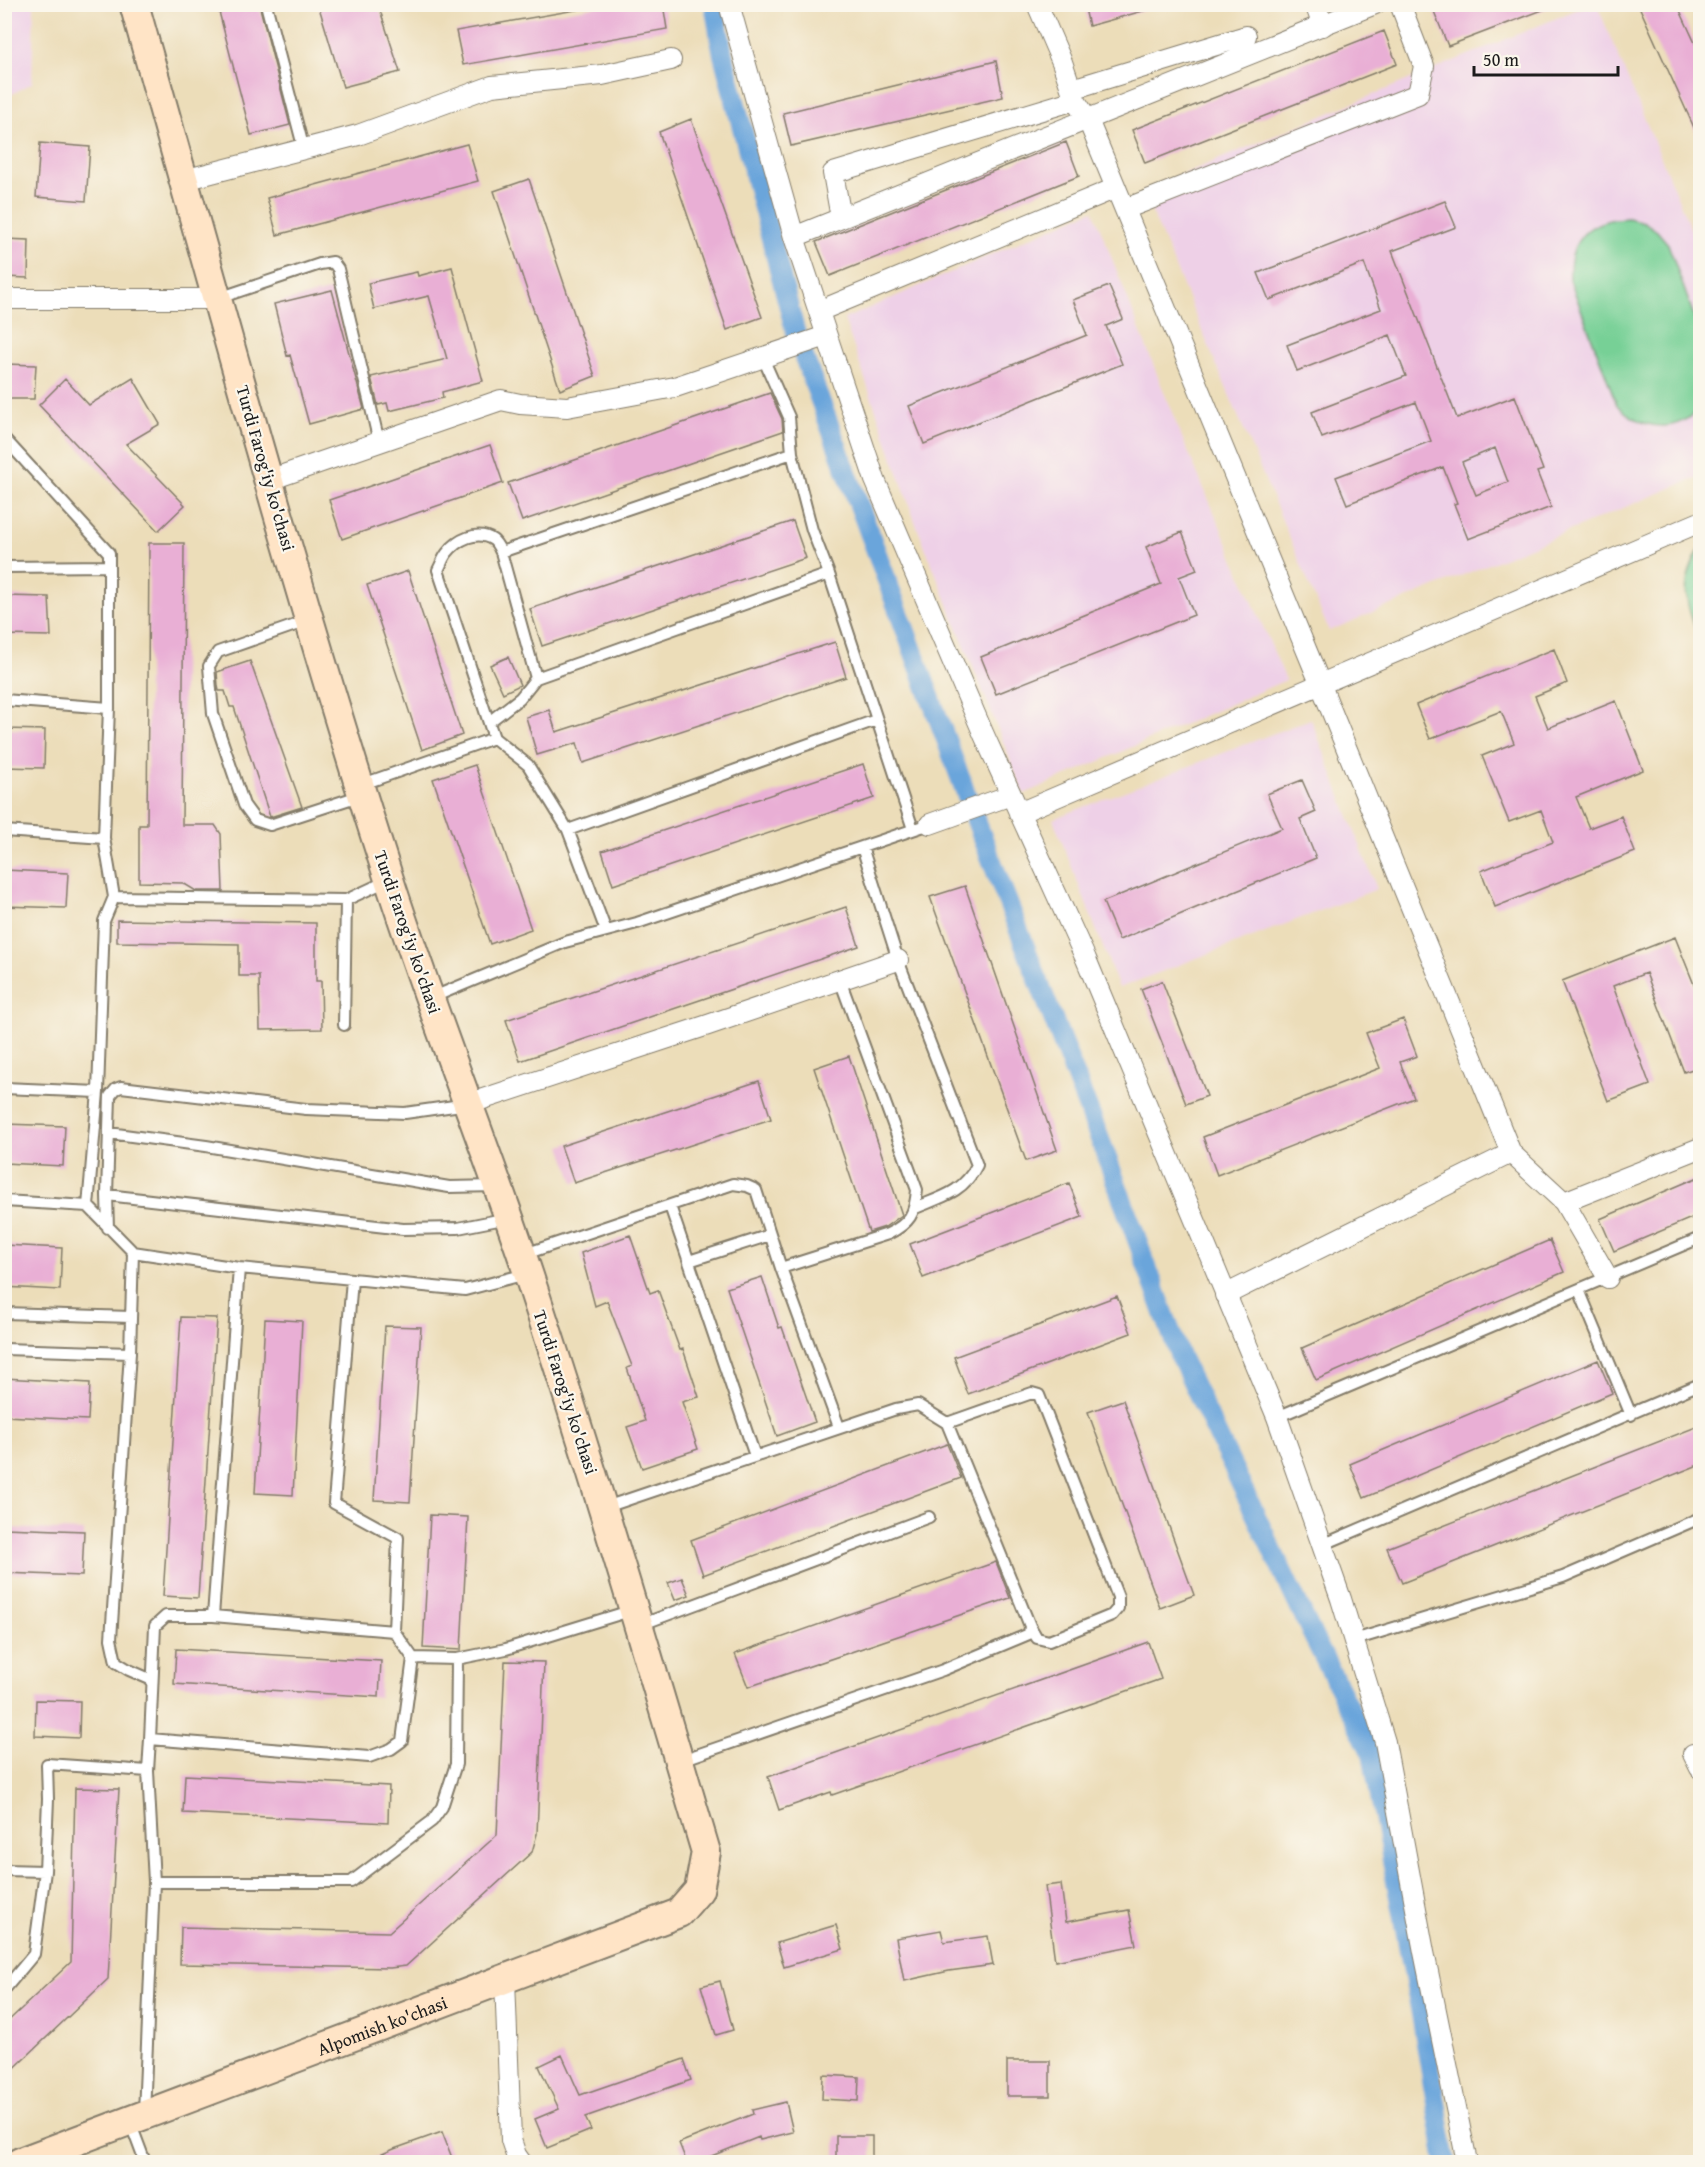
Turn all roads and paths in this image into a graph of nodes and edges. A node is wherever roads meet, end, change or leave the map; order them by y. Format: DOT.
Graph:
graph roads {
  1 [pos="134,4"];
  2 [pos="266,4"];
  3 [pos="729,4"];
  4 [pos="1038,4"];
  5 [pos="1315,4"];
  6 [pos="1375,4"];
  7 [pos="1406,6"];
  8 [pos="1323,26"];
  9 [pos="1246,36"];
  10 [pos="671,60"];
  11 [pos="1073,94"];
  12 [pos="1088,120"];
  13 [pos="304,150"];
  14 [pos="184,180"];
  15 [pos="1116,188"];
  16 [pos="1125,210"];
  17 [pos="841,218"];
  18 [pos="794,237"];
  19 [pos="216,299"];
  20 [pos="4,300"];
  21 [pos="819,311"];
  22 [pos="819,339"];
  23 [pos="763,357"];
  24 [pos="4,438"];
  25 [pos="379,442"];
  26 [pos="792,453"];
  27 [pos="269,480"];
  28 [pos="1701,522"];
  29 [pos="501,552"];
  30 [pos="109,566"];
  31 [pos="4,567"];
  32 [pos="829,574"];
  33 [pos="310,620"];
  34 [pos="536,678"];
  35 [pos="1320,683"];
  36 [pos="4,700"];
  37 [pos="109,708"];
  38 [pos="876,720"];
  39 [pos="489,723"];
  40 [pos="494,738"];
  41 [pos="361,790"];
  42 [pos="1011,795"];
  43 [pos="1019,813"];
  44 [pos="925,825"];
  45 [pos="568,830"];
  46 [pos="4,831"];
  47 [pos="104,838"];
  48 [pos="862,846"];
  49 [pos="389,880"];
  50 [pos="114,897"];
  51 [pos="346,900"];
  52 [pos="606,931"];
  53 [pos="898,960"];
  54 [pos="840,980"];
  55 [pos="430,998"];
  56 [pos="344,1025"];
  57 [pos="4,1088"];
  58 [pos="98,1092"];
  59 [pos="468,1104"];
  60 [pos="109,1133"];
  61 [pos="1701,1148"];
  62 [pos="1511,1154"];
  63 [pos="497,1186"];
  64 [pos="107,1195"];
  65 [pos="4,1201"];
  66 [pos="1564,1202"];
  67 [pos="88,1206"];
  68 [pos="670,1206"];
  69 [pos="915,1208"];
  70 [pos="508,1218"];
  71 [pos="108,1228"];
  72 [pos="770,1235"];
  73 [pos="1701,1238"];
  74 [pos="133,1252"];
  75 [pos="689,1261"];
  76 [pos="525,1265"];
  77 [pos="239,1268"];
  78 [pos="781,1268"];
  79 [pos="1608,1278"];
  80 [pos="352,1279"];
  81 [pos="1579,1290"];
  82 [pos="1225,1295"];
  83 [pos="4,1313"];
  84 [pos="131,1317"];
  85 [pos="4,1349"];
  86 [pos="130,1353"];
  87 [pos="1701,1384"];
  88 [pos="1631,1415"];
  89 [pos="1277,1417"];
  90 [pos="947,1423"];
  91 [pos="840,1427"];
  92 [pos="755,1456"];
  93 [pos="603,1508"];
  94 [pos="929,1517"];
  95 [pos="1701,1518"];
  96 [pos="1322,1545"];
  97 [pos="213,1616"];
  98 [pos="637,1617"];
  99 [pos="1030,1626"];
  100 [pos="394,1631"];
  101 [pos="1354,1640"];
  102 [pos="412,1658"];
  103 [pos="457,1659"];
  104 [pos="153,1680"];
  105 [pos="150,1739"];
  106 [pos="679,1761"];
  107 [pos="148,1771"];
  108 [pos="706,1852"];
  109 [pos="4,1870"];
  110 [pos="45,1871"];
  111 [pos="154,1882"];
  112 [pos="505,1979"];
  113 [pos="4,1990"];
  114 [pos="137,2119"];
  115 [pos="20,2163"];
  116 [pos="145,2163"];
  117 [pos="521,2163"];
  118 [pos="1467,2163"];
  1 -- 14 [label="street, Turdi Farog'iy ko'chasi"];
  2 -- 13 [label="lane"];
  3 -- 18 [label="street"];
  4 -- 11 [label="street"];
  5 -- 8 [label="street"];
  6 -- 8 [label="street"];
  7 -- 16 [label="street"];
  8 -- 12 [label="street"];
  9 -- 11 [label="street"];
  10 -- 13 [label="street"];
  11 -- 12 [label="street"];
  11 -- 17 [label="street"];
  12 -- 15 [label="street"];
  12 -- 17 [label="street"];
  13 -- 14 [label="street"];
  14 -- 19 [label="street, Turdi Farog'iy ko'chasi"];
  15 -- 16 [label="street"];
  15 -- 21 [label="street"];
  16 -- 35 [label="street"];
  17 -- 18 [label="street"];
  18 -- 21 [label="street"];
  19 -- 20 [label="street"];
  19 -- 25 [label="lane"];
  19 -- 27 [label="street, Turdi Farog'iy ko'chasi"];
  21 -- 22 [label="street"];
  22 -- 23 [label="street"];
  22 -- 42 [label="street"];
  23 -- 25 [label="street"];
  23 -- 26 [label="lane"];
  24 -- 30 [label="lane"];
  25 -- 27 [label="street"];
  26 -- 29 [label="lane"];
  26 -- 32 [label="lane"];
  27 -- 33 [label="street, Turdi Farog'iy ko'chasi"];
  28 -- 35 [label="street"];
  29 -- 34 [label="lane"];
  29 -- 39 [label="lane"];
  30 -- 31 [label="lane"];
  30 -- 37 [label="lane"];
  32 -- 34 [label="lane"];
  32 -- 38 [label="lane"];
  33 -- 41 [label="street, Turdi Farog'iy ko'chasi"];
  33 -- 41 [label="lane"];
  34 -- 39 [label="lane"];
  35 -- 43 [label="street"];
  35 -- 62 [label="street"];
  36 -- 37 [label="lane"];
  37 -- 47 [label="lane"];
  38 -- 44 [label="lane"];
  38 -- 45 [label="lane"];
  39 -- 40 [label="lane"];
  40 -- 41 [label="lane"];
  40 -- 45 [label="lane"];
  41 -- 49 [label="street, Turdi Farog'iy ko'chasi"];
  42 -- 43 [label="street"];
  42 -- 44 [label="street"];
  43 -- 82 [label="street"];
  44 -- 48 [label="lane"];
  45 -- 52 [label="lane"];
  46 -- 47 [label="lane"];
  47 -- 50 [label="lane"];
  48 -- 52 [label="lane"];
  48 -- 53 [label="lane"];
  49 -- 51 [label="lane"];
  49 -- 55 [label="street, Turdi Farog'iy ko'chasi"];
  50 -- 51 [label="lane"];
  50 -- 58 [label="lane"];
  51 -- 56 [label="lane"];
  52 -- 55 [label="lane"];
  53 -- 54 [label="street"];
  53 -- 69 [label="lane"];
  54 -- 59 [label="street"];
  54 -- 69 [label="lane"];
  55 -- 59 [label="street, Turdi Farog'iy ko'chasi"];
  57 -- 58 [label="lane"];
  58 -- 67 [label="lane"];
  59 -- 60 [label="lane"];
  59 -- 63 [label="street, Turdi Farog'iy ko'chasi"];
  60 -- 63 [label="lane"];
  60 -- 64 [label="lane"];
  61 -- 66 [label="street"];
  62 -- 66 [label="street"];
  62 -- 82 [label="street"];
  63 -- 70 [label="street, Turdi Farog'iy ko'chasi"];
  64 -- 70 [label="lane"];
  64 -- 71 [label="lane"];
  65 -- 67 [label="lane"];
  66 -- 79 [label="street"];
  67 -- 71 [label="lane"];
  68 -- 72 [label="lane"];
  68 -- 75 [label="lane"];
  68 -- 76 [label="lane"];
  69 -- 78 [label="lane"];
  70 -- 76 [label="street, Turdi Farog'iy ko'chasi"];
  71 -- 74 [label="lane"];
  72 -- 75 [label="lane"];
  72 -- 78 [label="lane"];
  73 -- 79 [label="lane"];
  74 -- 77 [label="lane"];
  74 -- 84 [label="lane"];
  75 -- 92 [label="lane"];
  76 -- 80 [label="lane"];
  76 -- 93 [label="street, Turdi Farog'iy ko'chasi"];
  77 -- 80 [label="lane"];
  77 -- 97 [label="lane"];
  78 -- 91 [label="lane"];
  79 -- 81 [label="lane"];
  80 -- 100 [label="lane"];
  81 -- 88 [label="lane"];
  81 -- 89 [label="lane"];
  82 -- 89 [label="street"];
  83 -- 84 [label="lane"];
  84 -- 86 [label="lane"];
  85 -- 86 [label="lane"];
  86 -- 104 [label="lane"];
  87 -- 88 [label="lane"];
  88 -- 96 [label="lane"];
  89 -- 96 [label="street"];
  90 -- 91 [label="lane"];
  90 -- 99 [label="lane"];
  90 -- 99 [label="lane"];
  91 -- 92 [label="lane"];
  92 -- 93 [label="lane"];
  93 -- 98 [label="street, Turdi Farog'iy ko'chasi"];
  94 -- 98 [label="lane"];
  95 -- 101 [label="lane"];
  96 -- 101 [label="street"];
  97 -- 100 [label="lane"];
  97 -- 104 [label="lane"];
  98 -- 103 [label="lane"];
  98 -- 106 [label="street, Turdi Farog'iy ko'chasi"];
  99 -- 106 [label="lane"];
  100 -- 102 [label="lane"];
  101 -- 118 [label="street"];
  102 -- 103 [label="lane"];
  102 -- 105 [label="lane"];
  103 -- 111 [label="lane"];
  104 -- 105 [label="lane"];
  105 -- 107 [label="lane"];
  106 -- 108 [label="street, Turdi Farog'iy ko'chasi"];
  107 -- 110 [label="lane"];
  107 -- 111 [label="lane"];
  108 -- 112 [label="street, Alpomish ko'chasi"];
  109 -- 110 [label="lane"];
  110 -- 113 [label="lane"];
  111 -- 114 [label="lane"];
  112 -- 114 [label="street, Alpomish ko'chasi"];
  112 -- 117 [label="street"];
  114 -- 115 [label="street, Alpomish ko'chasi"];
  114 -- 116 [label="lane"];
}
